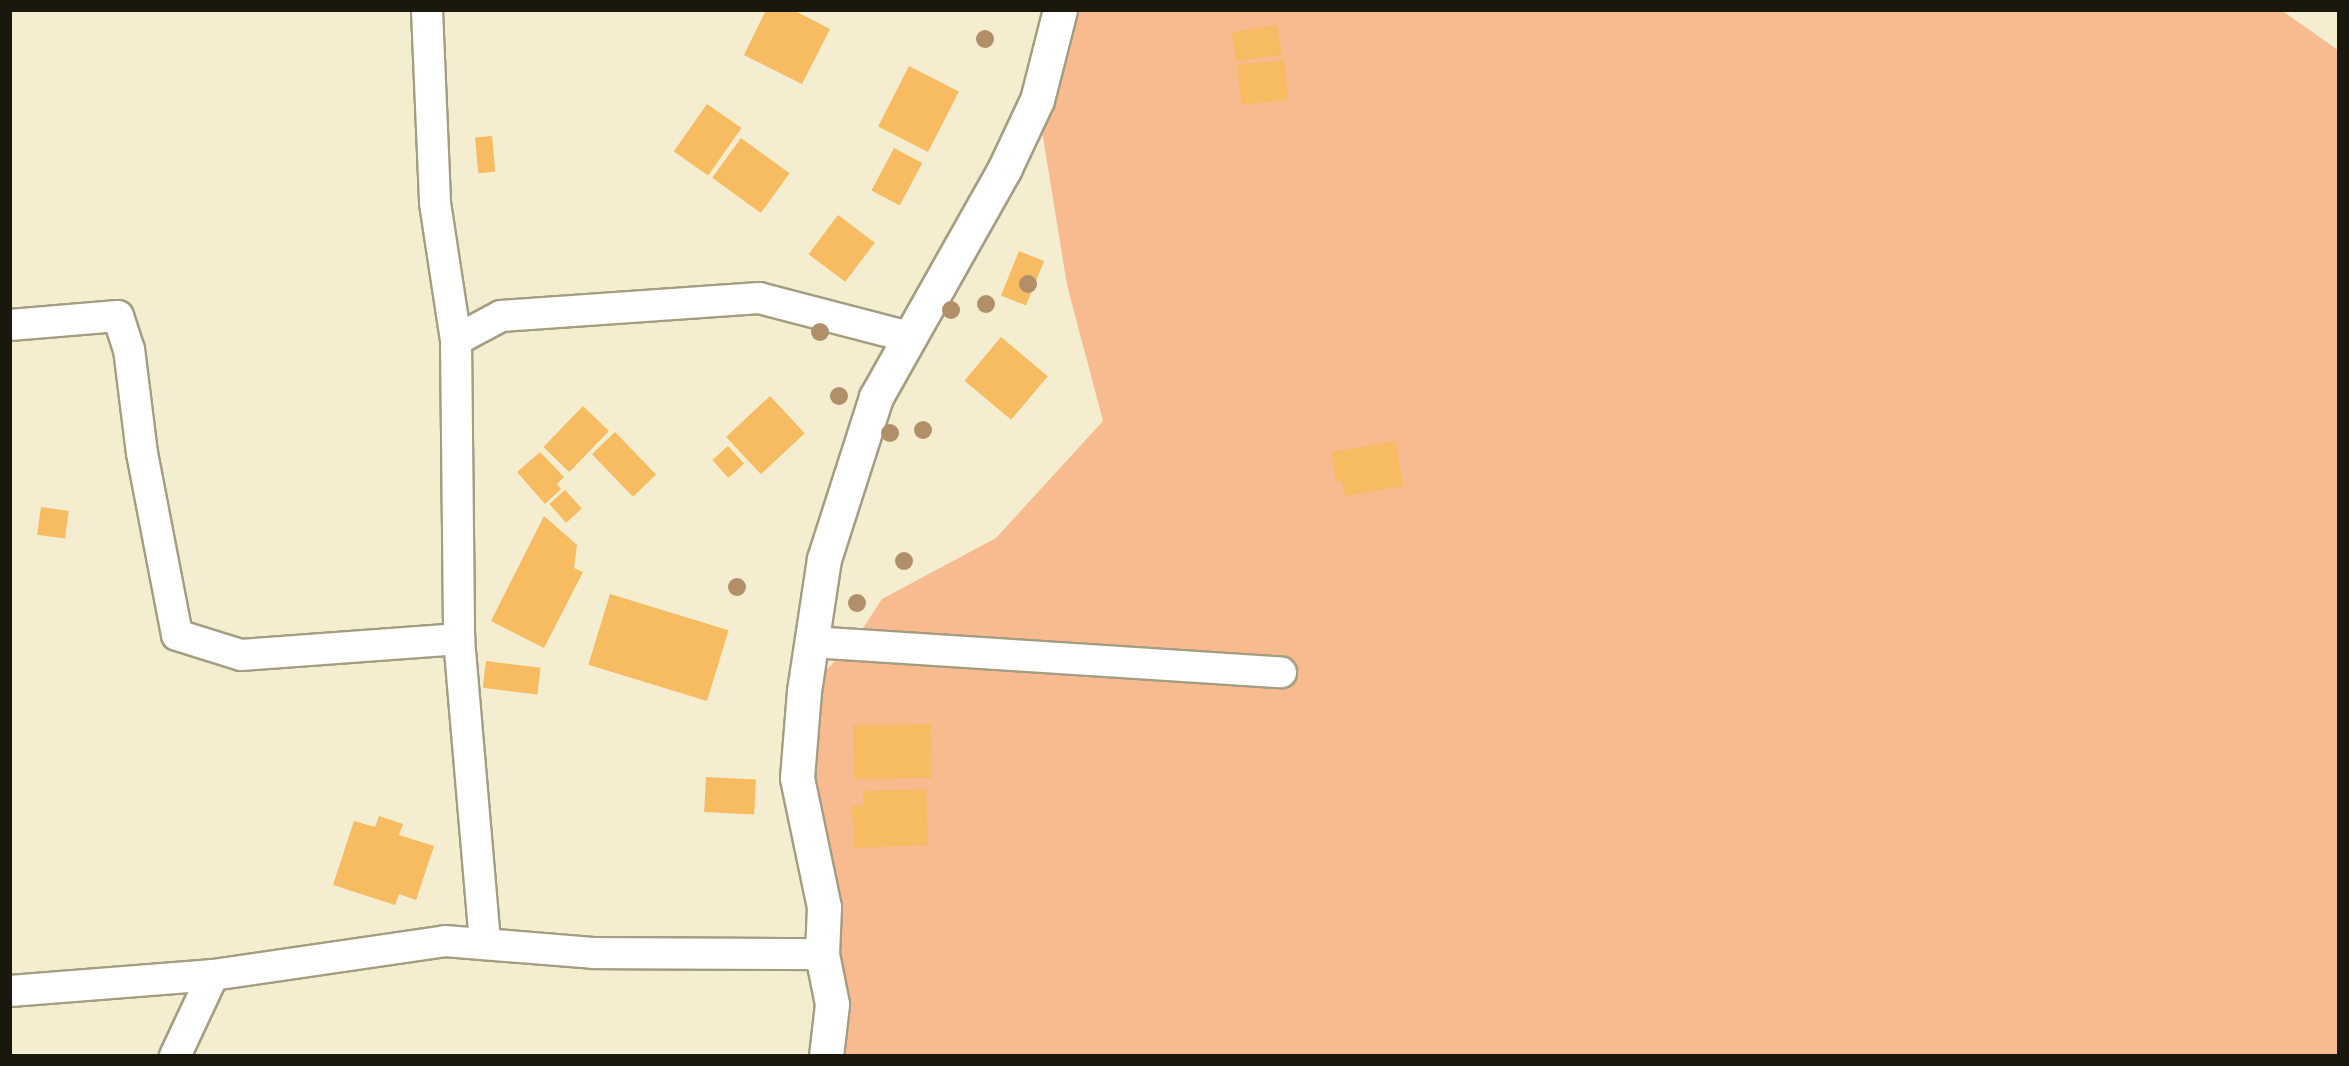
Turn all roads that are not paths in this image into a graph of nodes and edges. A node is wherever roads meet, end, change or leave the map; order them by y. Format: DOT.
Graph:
graph roads {
  1 [pos="427,10"];
  2 [pos="1060,10"];
  3 [pos="10,325"];
  4 [pos="909,337"];
  5 [pos="456,340"];
  6 [pos="459,639"];
  7 [pos="811,642"];
  8 [pos="1281,672"];
  9 [pos="485,944"];
  10 [pos="822,954"];
  11 [pos="213,975"];
  12 [pos="10,991"];
  13 [pos="175,1056"];
  14 [pos="826,1056"];
  1 -- 5 [label="street"];
  2 -- 4 [label="street"];
  3 -- 6 [label="street"];
  4 -- 5 [label="street"];
  4 -- 7 [label="street"];
  5 -- 6 [label="street"];
  6 -- 9 [label="street"];
  7 -- 8 [label="street"];
  7 -- 10 [label="street"];
  9 -- 10 [label="street"];
  9 -- 11 [label="street"];
  10 -- 14 [label="street"];
  11 -- 12 [label="street"];
  11 -- 13 [label="street"];
}
